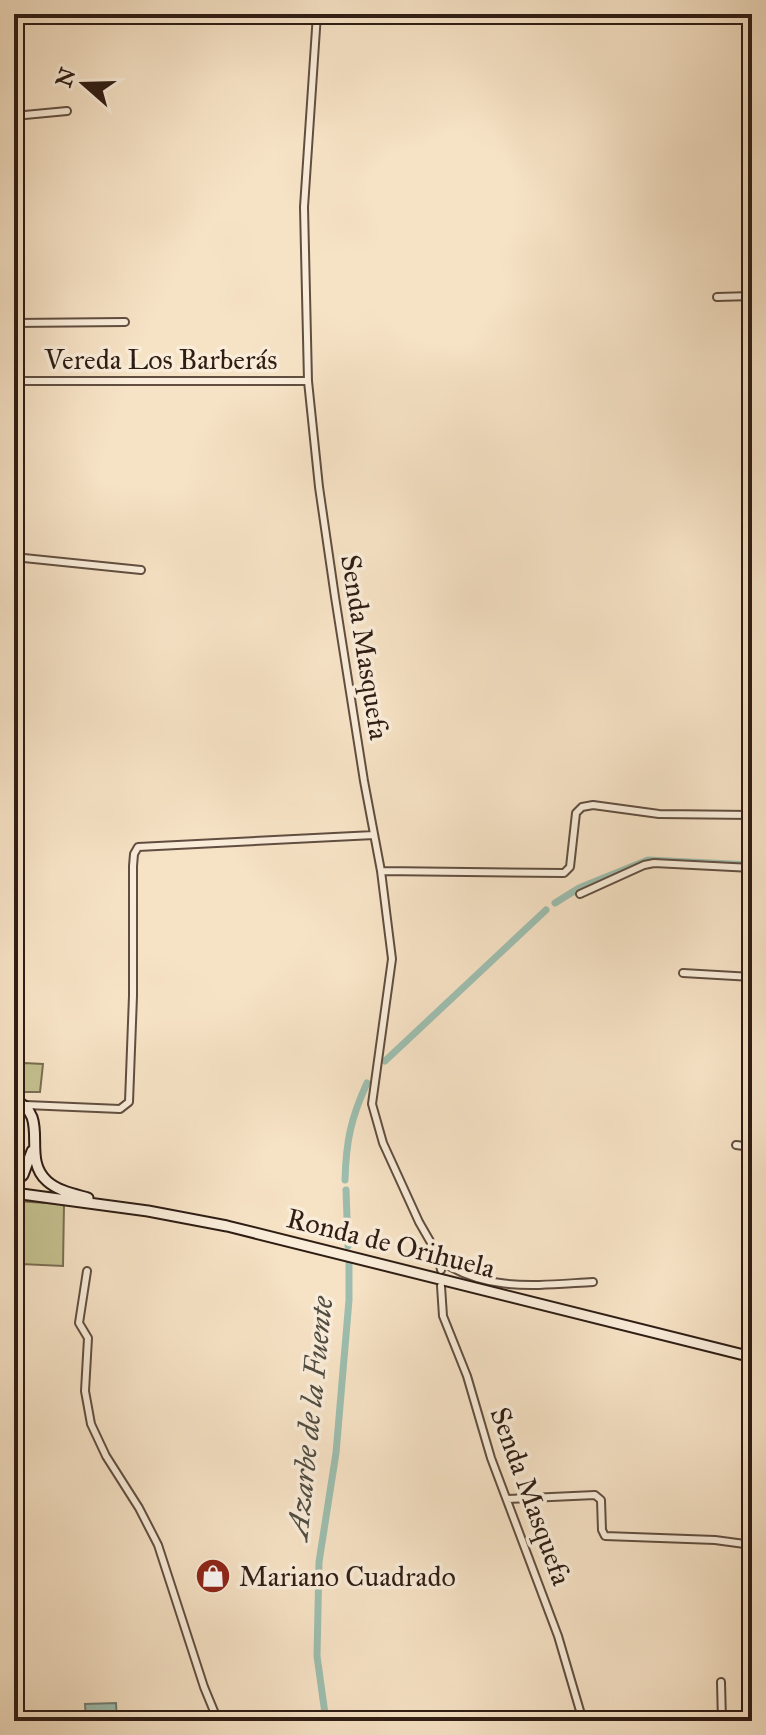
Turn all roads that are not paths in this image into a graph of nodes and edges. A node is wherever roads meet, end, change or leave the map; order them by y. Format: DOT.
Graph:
graph roads {
  1 [pos="317,14"];
  2 [pos="67,111"];
  3 [pos="14,116"];
  4 [pos="752,296"];
  5 [pos="717,297"];
  6 [pos="125,322"];
  7 [pos="14,323"];
  8 [pos="14,381"];
  9 [pos="308,381"];
  10 [pos="14,557"];
  11 [pos="141,570"];
  12 [pos="752,815"];
  13 [pos="374,835"];
  14 [pos="752,868"];
  15 [pos="381,871"];
  16 [pos="580,894"];
  17 [pos="683,973"];
  18 [pos="752,977"];
  19 [pos="14,1100"];
  20 [pos="26,1105"];
  21 [pos="53,1106"];
  22 [pos="34,1119"];
  23 [pos="34,1144"];
  24 [pos="736,1145"];
  25 [pos="752,1147"];
  26 [pos="14,1182"];
  27 [pos="14,1193"];
  28 [pos="110,1205"];
  29 [pos="438,1259"];
  30 [pos="441,1270"];
  31 [pos="87,1271"];
  32 [pos="593,1282"];
  33 [pos="441,1286"];
  34 [pos="752,1357"];
  35 [pos="507,1499"];
  36 [pos="752,1545"];
  37 [pos="721,1682"];
  38 [pos="14,1714"];
  39 [pos="19,1721"];
  40 [pos="218,1721"];
  41 [pos="583,1721"];
  42 [pos="722,1721"];
  1 -- 9 [label="street, Senda Masquefa"];
  2 -- 3 [label="street"];
  4 -- 5 [label="street"];
  6 -- 7 [label="street"];
  8 -- 9 [label="street, Vereda Los Barberás"];
  9 -- 13 [label="street, Senda Masquefa"];
  10 -- 11 [label="street"];
  12 -- 15 [label="street"];
  13 -- 15 [label="street, Senda Masquefa"];
  13 -- 21 [label="street"];
  14 -- 16 [label="street"];
  15 -- 29 [label="street, Senda Masquefa"];
  17 -- 18 [label="street"];
  19 -- 20 [label="main road"];
  20 -- 21 [label="street"];
  20 -- 22 [label="main road"];
  21 -- 22 [label="street"];
  22 -- 23 [label="main road"];
  23 -- 26 [label="main road"];
  23 -- 28 [label="main road"];
  24 -- 25 [label="street"];
  27 -- 28 [label="main road, Ronda de Orihuela"];
  28 -- 34 [label="main road, Ronda de Orihuela"];
  29 -- 30 [label="street, Senda Masquefa"];
  29 -- 32 [label="street"];
  31 -- 40 [label="street"];
  33 -- 35 [label="street, Senda Masquefa"];
  35 -- 36 [label="street"];
  35 -- 41 [label="street, Senda Masquefa"];
  37 -- 42 [label="street"];
  38 -- 39 [label="main road"];
}
